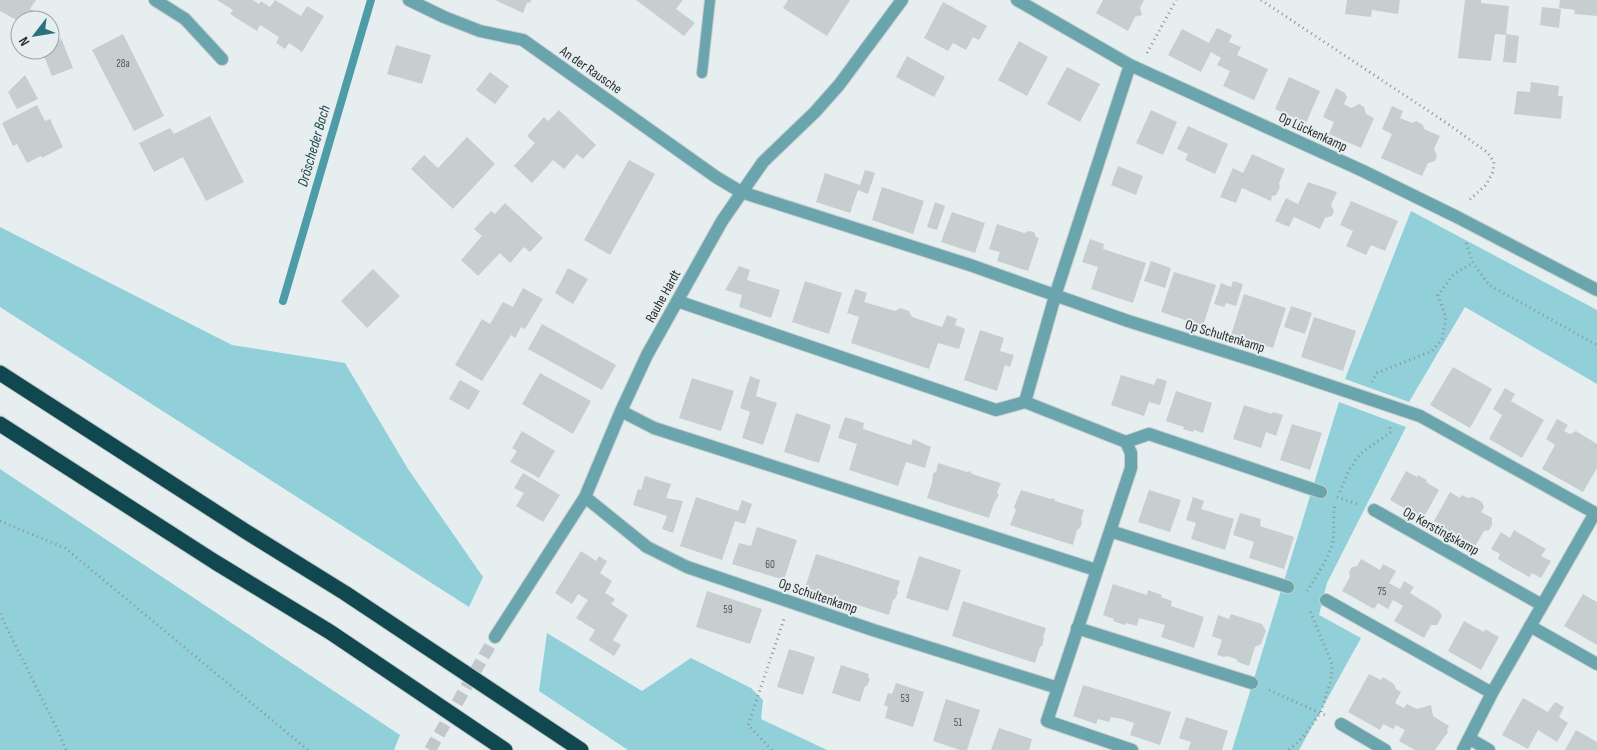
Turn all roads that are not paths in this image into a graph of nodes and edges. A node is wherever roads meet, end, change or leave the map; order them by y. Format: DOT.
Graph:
graph roads {
  1 [pos="155,0"];
  2 [pos="409,0"];
  3 [pos="710,0"];
  4 [pos="902,0"];
  5 [pos="1017,0"];
  6 [pos="222,59"];
  7 [pos="1134,66"];
  8 [pos="702,73"];
  9 [pos="742,192"];
  10 [pos="1597,290"];
  11 [pos="1055,296"];
  12 [pos="677,301"];
  13 [pos="0,373"];
  14 [pos="1025,402"];
  15 [pos="621,411"];
  16 [pos="0,424"];
  17 [pos="1126,442"];
  18 [pos="1321,492"];
  19 [pos="584,498"];
  20 [pos="1374,510"];
  21 [pos="1596,514"];
  22 [pos="1110,531"];
  23 [pos="1096,570"];
  24 [pos="1288,587"];
  25 [pos="1326,600"];
  26 [pos="1542,605"];
  27 [pos="1530,626"];
  28 [pos="1077,628"];
  29 [pos="495,637"];
  30 [pos="1597,664"];
  31 [pos="1252,683"];
  32 [pos="1058,688"];
  33 [pos="1492,694"];
  34 [pos="1340,724"];
  35 [pos="1466,745"];
  36 [pos="505,750"];
  37 [pos="581,750"];
  38 [pos="1132,750"];
  39 [pos="1385,750"];
  40 [pos="1489,750"];
  1 -- 6 [label="street"];
  2 -- 9 [label="street, An der Rausche"];
  3 -- 8 [label="lane"];
  4 -- 9 [label="street, Rauhe Hardt"];
  5 -- 7 [label="street, Op Lückenkamp"];
  7 -- 10 [label="street, Op Lückenkamp"];
  7 -- 11 [label="street"];
  9 -- 11 [label="street, Op Schultenkamp"];
  9 -- 12 [label="street, Rauhe Hardt"];
  11 -- 14 [label="street"];
  11 -- 21 [label="street, Op Schultenkamp"];
  12 -- 14 [label="street"];
  12 -- 15 [label="street, Rauhe Hardt"];
  13 -- 37 [label="highway"];
  14 -- 17 [label="street"];
  15 -- 19 [label="street, Rauhe Hardt"];
  15 -- 23 [label="street"];
  16 -- 36 [label="highway"];
  17 -- 18 [label="street"];
  17 -- 22 [label="street"];
  19 -- 29 [label="street, Rauhe Hardt"];
  19 -- 32 [label="street, Op Schultenkamp"];
  20 -- 26 [label="street, Op Kerstingskamp"];
  21 -- 26 [label="street"];
  22 -- 23 [label="street"];
  22 -- 24 [label="street"];
  23 -- 28 [label="street"];
  25 -- 33 [label="street"];
  26 -- 27 [label="street"];
  27 -- 30 [label="street"];
  27 -- 33 [label="street"];
  28 -- 31 [label="street"];
  28 -- 32 [label="street"];
  32 -- 38 [label="street"];
  33 -- 35 [label="street"];
  34 -- 39 [label="street"];
  35 -- 40 [label="street"];
}
